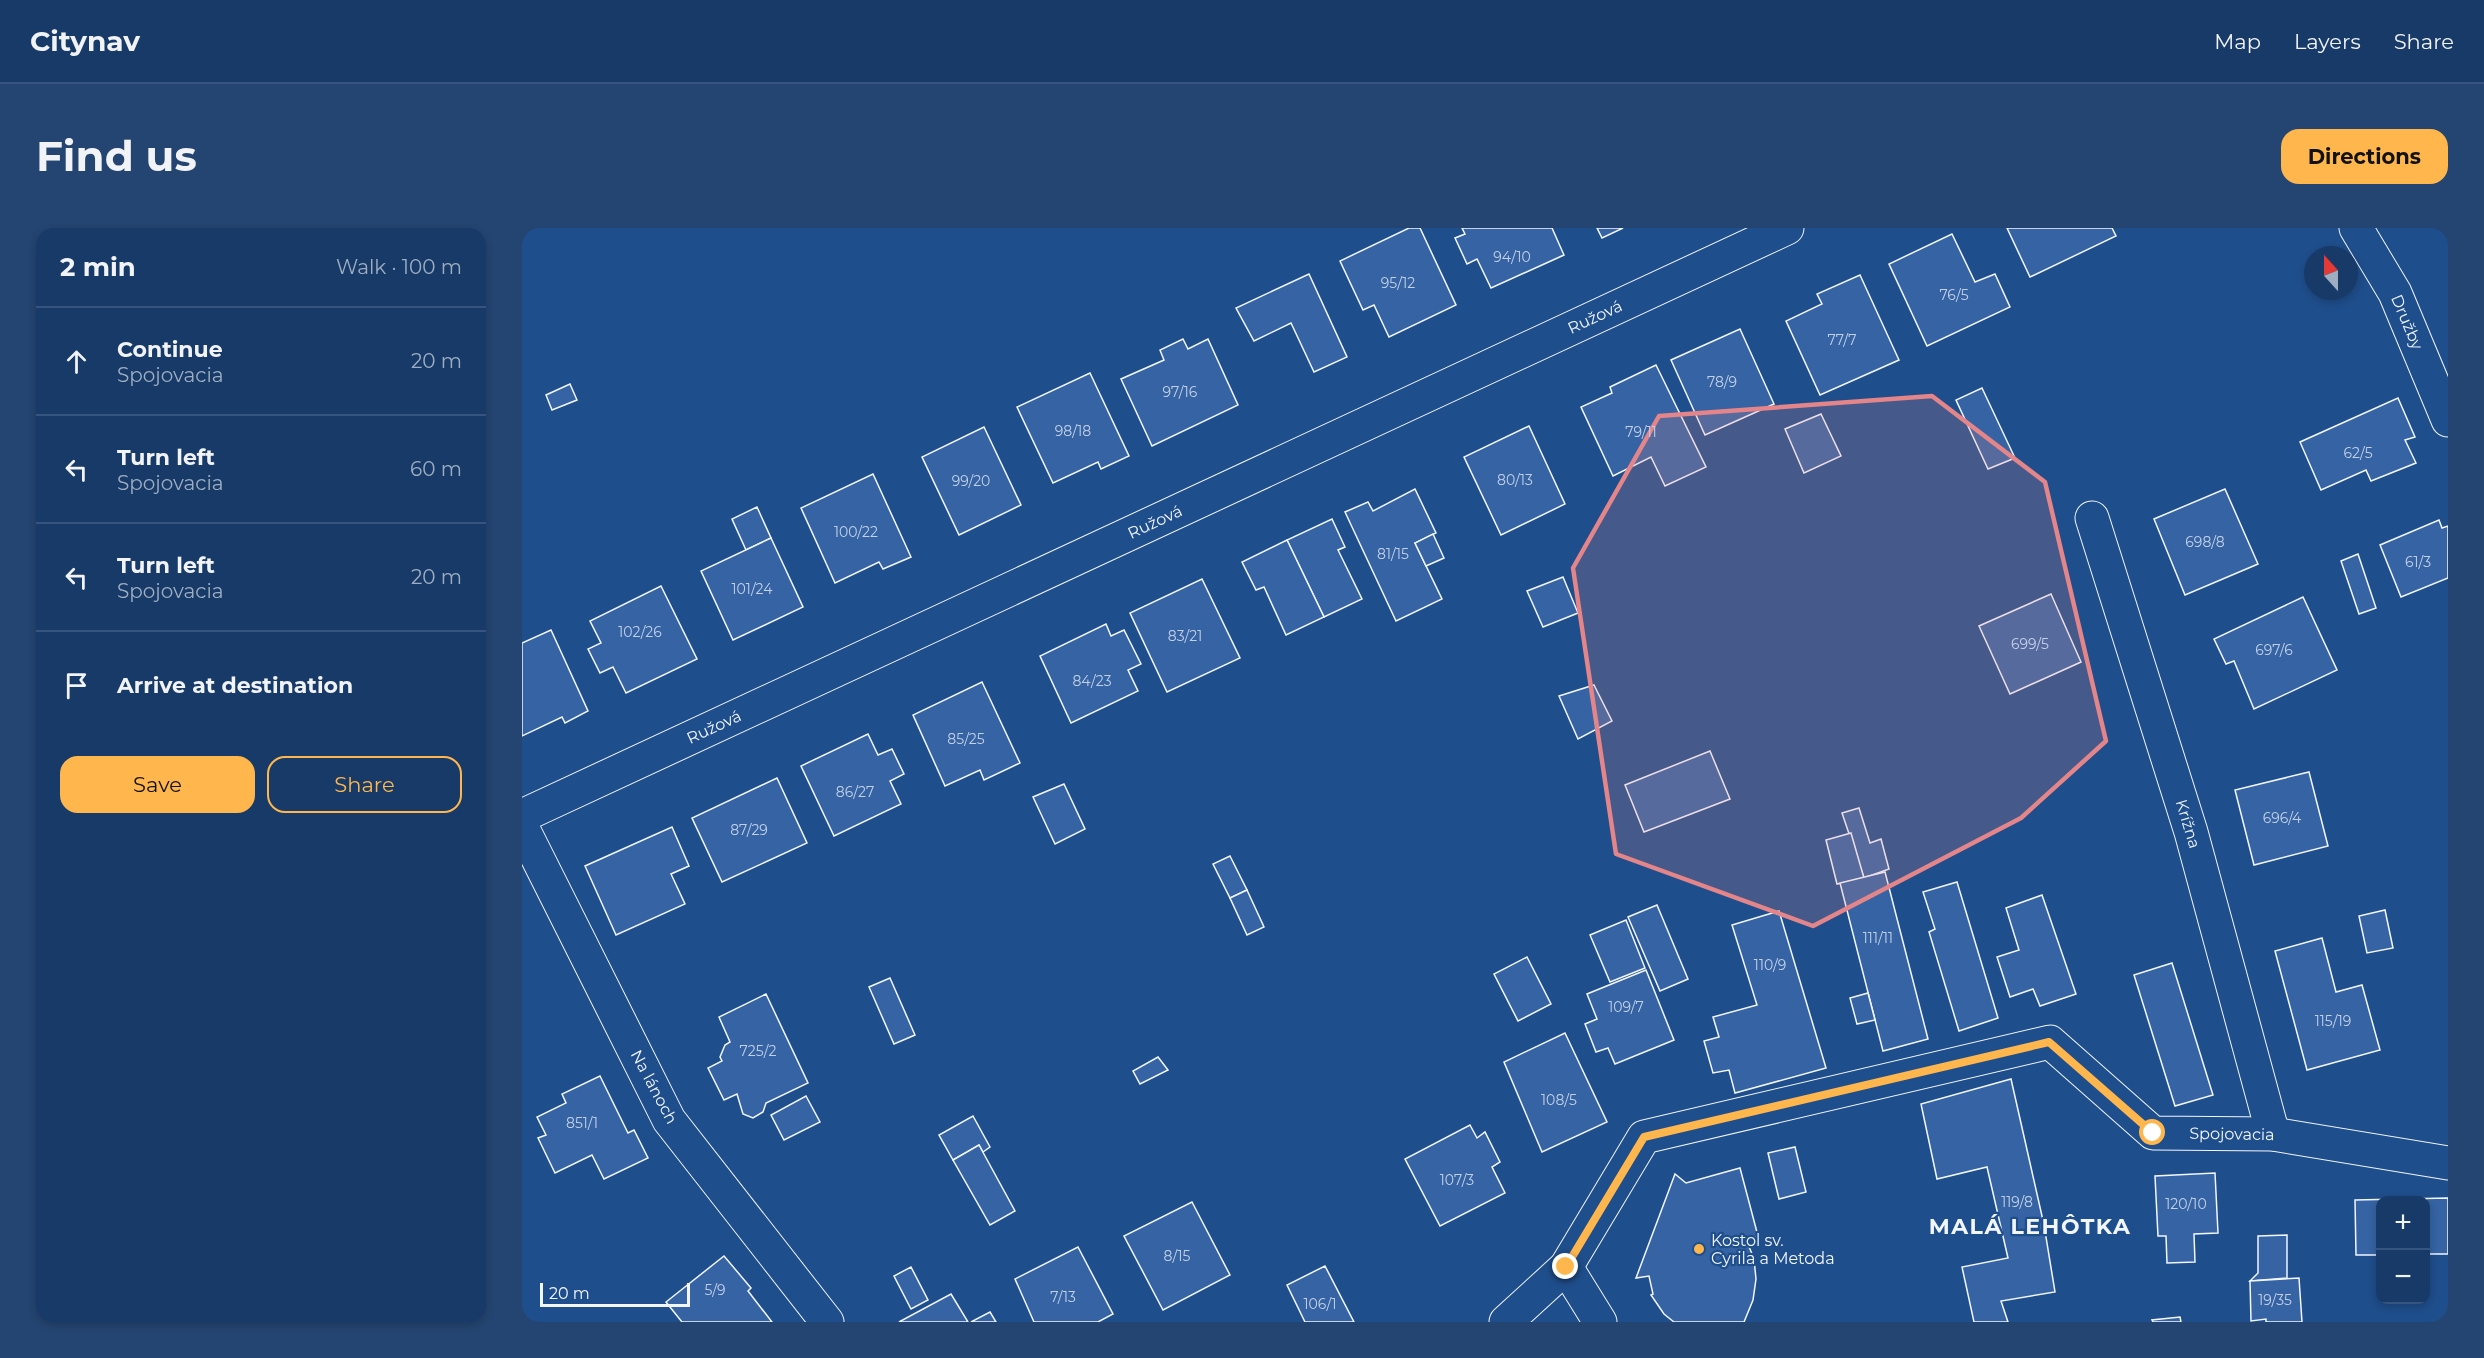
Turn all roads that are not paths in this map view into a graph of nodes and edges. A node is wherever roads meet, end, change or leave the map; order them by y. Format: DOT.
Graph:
graph roads {
  1 [pos="1787,228"];
  2 [pos="2356,228"];
  3 [pos="2448,420"];
  4 [pos="2092,518"];
  5 [pos="522,816"];
  6 [pos="522,827"];
  7 [pos="2273,1134"];
  8 [pos="2448,1163"];
  9 [pos="1566,1267"];
  10 [pos="827,1322"];
  11 [pos="1506,1322"];
  12 [pos="1600,1322"];
  1 -- 5 [label="street, Ružová"];
  2 -- 3 [label="street, Družby"];
  4 -- 7 [label="street, Krížna"];
  6 -- 10 [label="street, Na lánoch"];
  7 -- 8 [label="street, Spojovacia"];
  7 -- 9 [label="street, Spojovacia"];
  9 -- 11 [label="street, Spojovacia"];
  9 -- 12 [label="street"];
}
